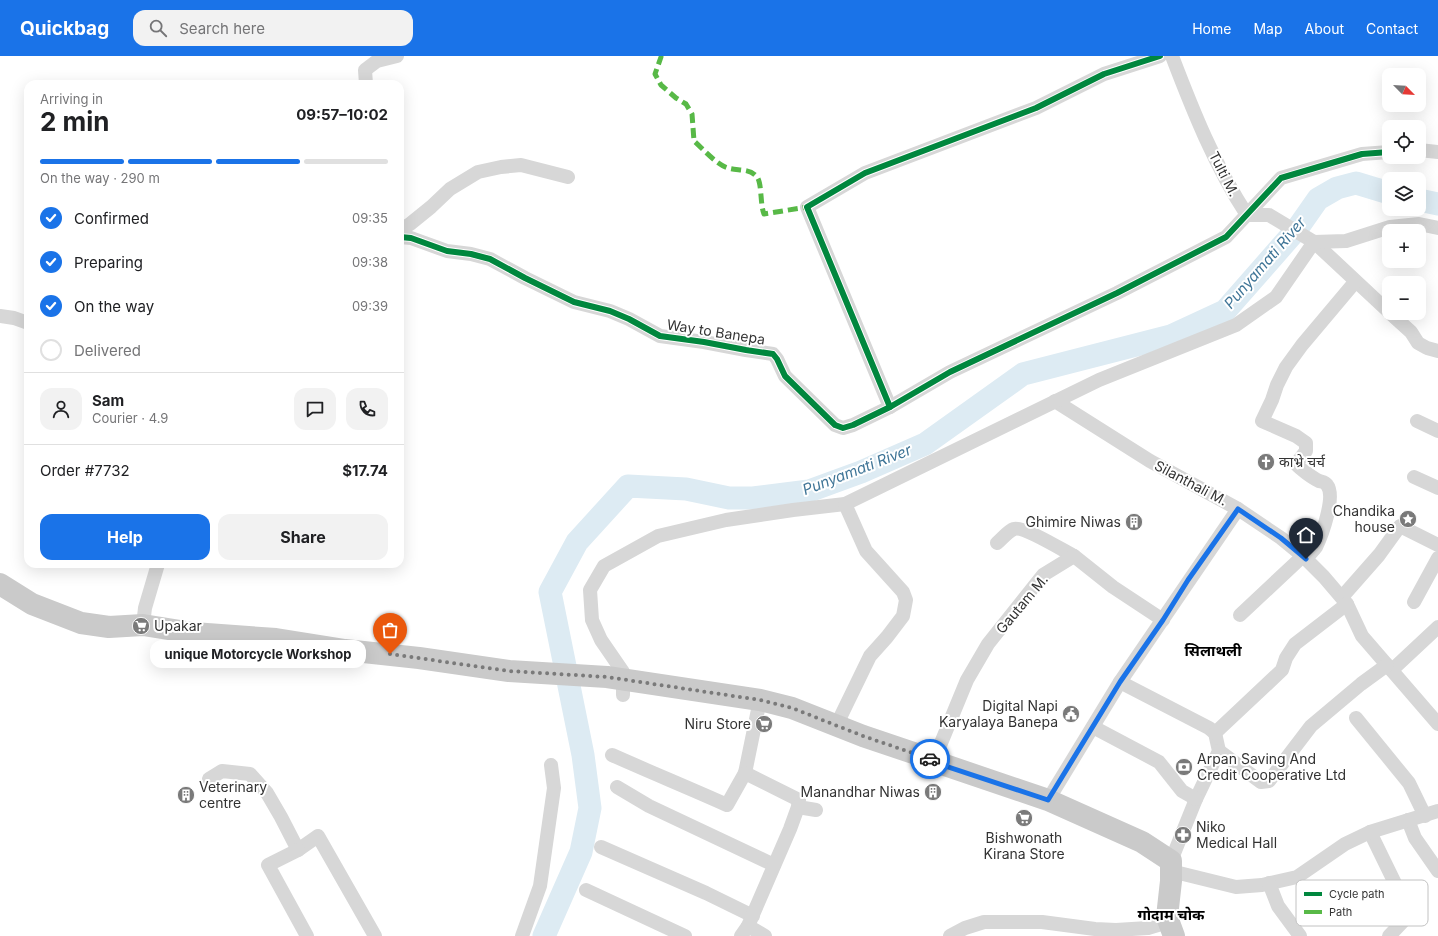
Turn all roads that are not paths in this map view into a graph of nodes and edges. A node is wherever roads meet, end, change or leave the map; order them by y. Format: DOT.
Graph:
graph roads {
  1 [pos="397,56"];
  2 [pos="1160,56"];
  3 [pos="1172,56"];
  4 [pos="366,80"];
  5 [pos="1426,151"];
  6 [pos="1438,152"];
  7 [pos="1382,153"];
  8 [pos="568,177"];
  9 [pos="1247,216"];
  10 [pos="404,227"];
  11 [pos="1438,228"];
  12 [pos="404,237"];
  13 [pos="1314,242"];
  14 [pos="1355,282"];
  15 [pos="1382,307"];
  16 [pos="0,316"];
  17 [pos="1397,320"];
  18 [pos="24,322"];
  19 [pos="1438,351"];
  20 [pos="1055,401"];
  21 [pos="890,407"];
  22 [pos="1416,421"];
  23 [pos="1438,432"];
  24 [pos="1414,477"];
  25 [pos="1438,488"];
  26 [pos="845,504"];
  27 [pos="1238,509"];
  28 [pos="997,543"];
  29 [pos="1438,545"];
  30 [pos="1074,556"];
  31 [pos="1305,557"];
  32 [pos="1438,558"];
  33 [pos="157,568"];
  34 [pos="0,584"];
  35 [pos="1344,600"];
  36 [pos="1414,602"];
  37 [pos="1240,615"];
  38 [pos="1163,620"];
  39 [pos="143,625"];
  40 [pos="1438,627"];
  41 [pos="1389,667"];
  42 [pos="1120,682"];
  43 [pos="618,684"];
  44 [pos="760,700"];
  45 [pos="1356,718"];
  46 [pos="1438,724"];
  47 [pos="836,726"];
  48 [pos="1093,727"];
  49 [pos="1215,733"];
  50 [pos="1219,751"];
  51 [pos="612,754"];
  52 [pos="934,760"];
  53 [pos="551,765"];
  54 [pos="745,773"];
  55 [pos="209,779"];
  56 [pos="617,787"];
  57 [pos="1196,799"];
  58 [pos="1048,800"];
  59 [pos="798,807"];
  60 [pos="816,810"];
  61 [pos="1438,811"];
  62 [pos="1425,816"];
  63 [pos="1408,820"];
  64 [pos="1370,832"];
  65 [pos="602,847"];
  66 [pos="298,850"];
  67 [pos="774,866"];
  68 [pos="1171,866"];
  69 [pos="1438,871"];
  70 [pos="1393,880"];
  71 [pos="1269,883"];
  72 [pos="586,890"];
  73 [pos="747,926"];
  74 [pos="1399,926"];
  75 [pos="1171,929"];
  76 [pos="1095,932"];
  77 [pos="306,936"];
  78 [pos="375,936"];
  79 [pos="522,936"];
  80 [pos="685,936"];
  81 [pos="765,936"];
  82 [pos="950,936"];
  83 [pos="1300,936"];
  84 [pos="1389,936"];
  1 -- 4 [label="street"];
  2 -- 21 [label="street"];
  3 -- 9 [label="street, Tulti M."];
  5 -- 6 [label="street"];
  7 -- 9 [label="street"];
  8 -- 10 [label="street"];
  9 -- 13 [label="street"];
  9 -- 21 [label="street"];
  11 -- 13 [label="street"];
  12 -- 21 [label="street, Way to Banepa"];
  13 -- 14 [label="street"];
  13 -- 20 [label="street"];
  14 -- 15 [label="street"];
  14 -- 31 [label="street"];
  16 -- 18 [label="street"];
  17 -- 19 [label="street"];
  20 -- 26 [label="street"];
  20 -- 27 [label="street, Silanthali M."];
  22 -- 23 [label="street"];
  24 -- 25 [label="street"];
  26 -- 43 [label="street"];
  26 -- 47 [label="street"];
  27 -- 31 [label="street, Silanthali M."];
  27 -- 38 [label="street"];
  28 -- 30 [label="street"];
  29 -- 35 [label="street"];
  30 -- 38 [label="street"];
  30 -- 52 [label="street, Gautam M."];
  31 -- 35 [label="street, Silanthali M."];
  31 -- 37 [label="street"];
  32 -- 36 [label="street"];
  33 -- 39 [label="street"];
  34 -- 39 [label="main road"];
  35 -- 41 [label="street, Silanthali M."];
  35 -- 49 [label="street"];
  38 -- 42 [label="street"];
  39 -- 43 [label="main road"];
  40 -- 41 [label="street"];
  41 -- 46 [label="street, Silanthali M."];
  41 -- 50 [label="street"];
  42 -- 48 [label="street"];
  42 -- 49 [label="street"];
  43 -- 44 [label="main road"];
  44 -- 47 [label="main road"];
  44 -- 54 [label="street"];
  45 -- 62 [label="street"];
  47 -- 52 [label="main road"];
  48 -- 57 [label="street"];
  48 -- 58 [label="street"];
  49 -- 50 [label="street"];
  50 -- 57 [label="street"];
  51 -- 54 [label="street"];
  52 -- 58 [label="main road"];
  53 -- 79 [label="street"];
  54 -- 59 [label="street"];
  55 -- 66 [label="street"];
  56 -- 67 [label="street"];
  57 -- 68 [label="street"];
  58 -- 68 [label="main road"];
  59 -- 60 [label="street"];
  59 -- 67 [label="street"];
  61 -- 62 [label="street"];
  62 -- 63 [label="street"];
  63 -- 64 [label="street"];
  63 -- 69 [label="street"];
  64 -- 70 [label="street"];
  64 -- 71 [label="street"];
  65 -- 73 [label="street"];
  66 -- 77 [label="street"];
  66 -- 78 [label="street"];
  67 -- 73 [label="street"];
  68 -- 71 [label="street"];
  68 -- 75 [label="main road"];
  71 -- 83 [label="street"];
  72 -- 80 [label="street"];
  73 -- 81 [label="street"];
  74 -- 84 [label="street"];
  75 -- 76 [label="street"];
  76 -- 82 [label="street"];
}
